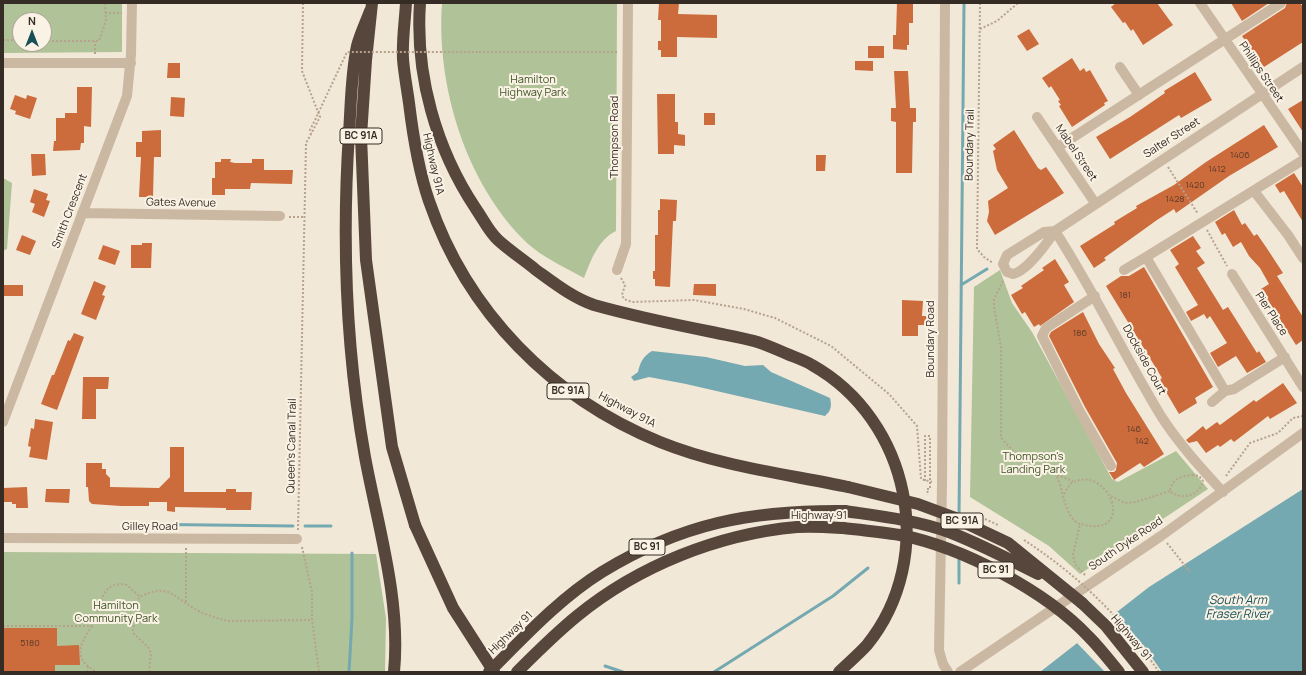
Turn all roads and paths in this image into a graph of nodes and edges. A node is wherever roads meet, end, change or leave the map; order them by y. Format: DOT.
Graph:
graph roads {
  1 [pos="105,3"];
  2 [pos="303,3"];
  3 [pos="406,3"];
  4 [pos="420,3"];
  5 [pos="628,3"];
  6 [pos="945,3"];
  7 [pos="980,3"];
  8 [pos="1018,3"];
  9 [pos="1200,3"];
  10 [pos="1281,3"];
  11 [pos="371,7"];
  12 [pos="132,8"];
  13 [pos="105,13"];
  14 [pos="980,29"];
  15 [pos="52,40"];
  16 [pos="1224,40"];
  17 [pos="627,52"];
  18 [pos="3,63"];
  19 [pos="131,63"];
  20 [pos="1120,66"];
  21 [pos="1303,66"];
  22 [pos="1261,93"];
  23 [pos="1139,95"];
  24 [pos="1037,117"];
  25 [pos="311,134"];
  26 [pos="1058,147"];
  27 [pos="1303,153"];
  28 [pos="1303,160"];
  29 [pos="1254,191"];
  30 [pos="1095,203"];
  31 [pos="82,213"];
  32 [pos="280,216"];
  33 [pos="305,217"];
  34 [pos="1055,231"];
  35 [pos="1146,257"];
  36 [pos="1303,258"];
  37 [pos="617,270"];
  38 [pos="1124,270"];
  39 [pos="1007,272"];
  40 [pos="1232,274"];
  41 [pos="1095,296"];
  42 [pos="1285,357"];
  43 [pos="1303,387"];
  44 [pos="1225,390"];
  45 [pos="1212,402"];
  46 [pos="1303,416"];
  47 [pos="3,422"];
  48 [pos="1303,433"];
  49 [pos="1111,466"];
  50 [pos="1056,475"];
  51 [pos="1224,480"];
  52 [pos="926,481"];
  53 [pos="1075,481"];
  54 [pos="1170,491"];
  55 [pos="1223,492"];
  56 [pos="1064,494"];
  57 [pos="927,495"];
  58 [pos="1111,496"];
  59 [pos="1080,524"];
  60 [pos="1161,536"];
  61 [pos="3,538"];
  62 [pos="187,539"];
  63 [pos="297,539"];
  64 [pos="1190,572"];
  65 [pos="1090,583"];
  66 [pos="1062,587"];
  67 [pos="139,597"];
  68 [pos="186,603"];
  69 [pos="312,620"];
  70 [pos="3,626"];
  71 [pos="92,626"];
  72 [pos="88,666"];
  73 [pos="87,672"];
  74 [pos="97,672"];
  75 [pos="149,672"];
  76 [pos="320,672"];
  77 [pos="394,672"];
  78 [pos="489,672"];
  79 [pos="494,672"];
  80 [pos="517,672"];
  81 [pos="839,672"];
  82 [pos="948,672"];
  83 [pos="960,672"];
  84 [pos="1119,672"];
  85 [pos="1143,672"];
  1 -- 13 [label="path"];
  2 -- 25 [label="path, Queen's Canal Trail"];
  3 -- 66 [label="highway, Highway 91A / BC 91A, bridge"];
  4 -- 81 [label="highway"];
  5 -- 17 [label="street, Thompson Road"];
  6 -- 82 [label="street, Boundary Road"];
  7 -- 14 [label="path, Boundary Trail"];
  8 -- 14 [label="path"];
  9 -- 16 [label="street, Phillips Street"];
  10 -- 16 [label="street"];
  11 -- 77 [label="highway"];
  11 -- 79 [label="highway, BC 91A, bridge"];
  12 -- 13 [label="path"];
  12 -- 19 [label="street, Smith Crescent"];
  13 -- 15 [label="path"];
  14 -- 39 [label="path, Boundary Trail"];
  16 -- 22 [label="street, Phillips Street"];
  16 -- 23 [label="street"];
  17 -- 25 [label="path, Queen's Canal Trail, bridge"];
  17 -- 37 [label="street, Thompson Road"];
  18 -- 19 [label="street"];
  19 -- 31 [label="street, Smith Crescent"];
  20 -- 23 [label="street"];
  21 -- 22 [label="street, Salter Street"];
  22 -- 27 [label="street, Phillips Street"];
  22 -- 30 [label="street, Salter Street"];
  23 -- 26 [label="street"];
  24 -- 26 [label="street, Mabel Street"];
  25 -- 33 [label="path, Queen's Canal Trail"];
  26 -- 30 [label="street, Mabel Street"];
  28 -- 29 [label="street"];
  29 -- 35 [label="street"];
  29 -- 36 [label="street"];
  30 -- 34 [label="street, Salter Street"];
  31 -- 32 [label="street, Gates Avenue"];
  31 -- 47 [label="street, Smith Crescent"];
  32 -- 33 [label="path"];
  33 -- 63 [label="path, Queen's Canal Trail"];
  34 -- 39 [label="street, Salter Street"];
  34 -- 39 [label="street, Salter Street"];
  34 -- 41 [label="street, Dockside Court"];
  35 -- 38 [label="street"];
  35 -- 44 [label="street"];
  39 -- 50 [label="path"];
  40 -- 42 [label="street, Pier Place"];
  41 -- 49 [label="street"];
  41 -- 55 [label="street, Dockside Court"];
  42 -- 43 [label="street, Pier Place"];
  42 -- 44 [label="street"];
  44 -- 45 [label="street"];
  46 -- 51 [label="path"];
  48 -- 55 [label="street, South Dyke Road"];
  50 -- 53 [label="path"];
  50 -- 56 [label="path"];
  52 -- 57 [label="path, bridge"];
  53 -- 56 [label="path"];
  53 -- 58 [label="path"];
  54 -- 54 [label="path"];
  54 -- 58 [label="path"];
  55 -- 60 [label="street, South Dyke Road"];
  56 -- 59 [label="path"];
  58 -- 59 [label="path"];
  59 -- 65 [label="path"];
  60 -- 64 [label="path"];
  60 -- 65 [label="street, South Dyke Road"];
  61 -- 62 [label="street, Gilley Road"];
  62 -- 63 [label="street, Gilley Road"];
  62 -- 68 [label="path"];
  63 -- 69 [label="path, Queen's Canal Trail"];
  65 -- 83 [label="street, South Dyke Road"];
  66 -- 78 [label="highway, Highway 91 / BC 91, bridge"];
  66 -- 85 [label="highway, Highway 91 / BC 91, bridge"];
  67 -- 68 [label="path"];
  67 -- 71 [label="path"];
  67 -- 75 [label="path"];
  68 -- 69 [label="path"];
  69 -- 76 [label="path, Queen's Canal Trail"];
  70 -- 71 [label="path"];
  71 -- 72 [label="path"];
  72 -- 73 [label="path"];
  72 -- 74 [label="path"];
  80 -- 84 [label="highway, Highway 91 / BC 91, bridge"];
}
